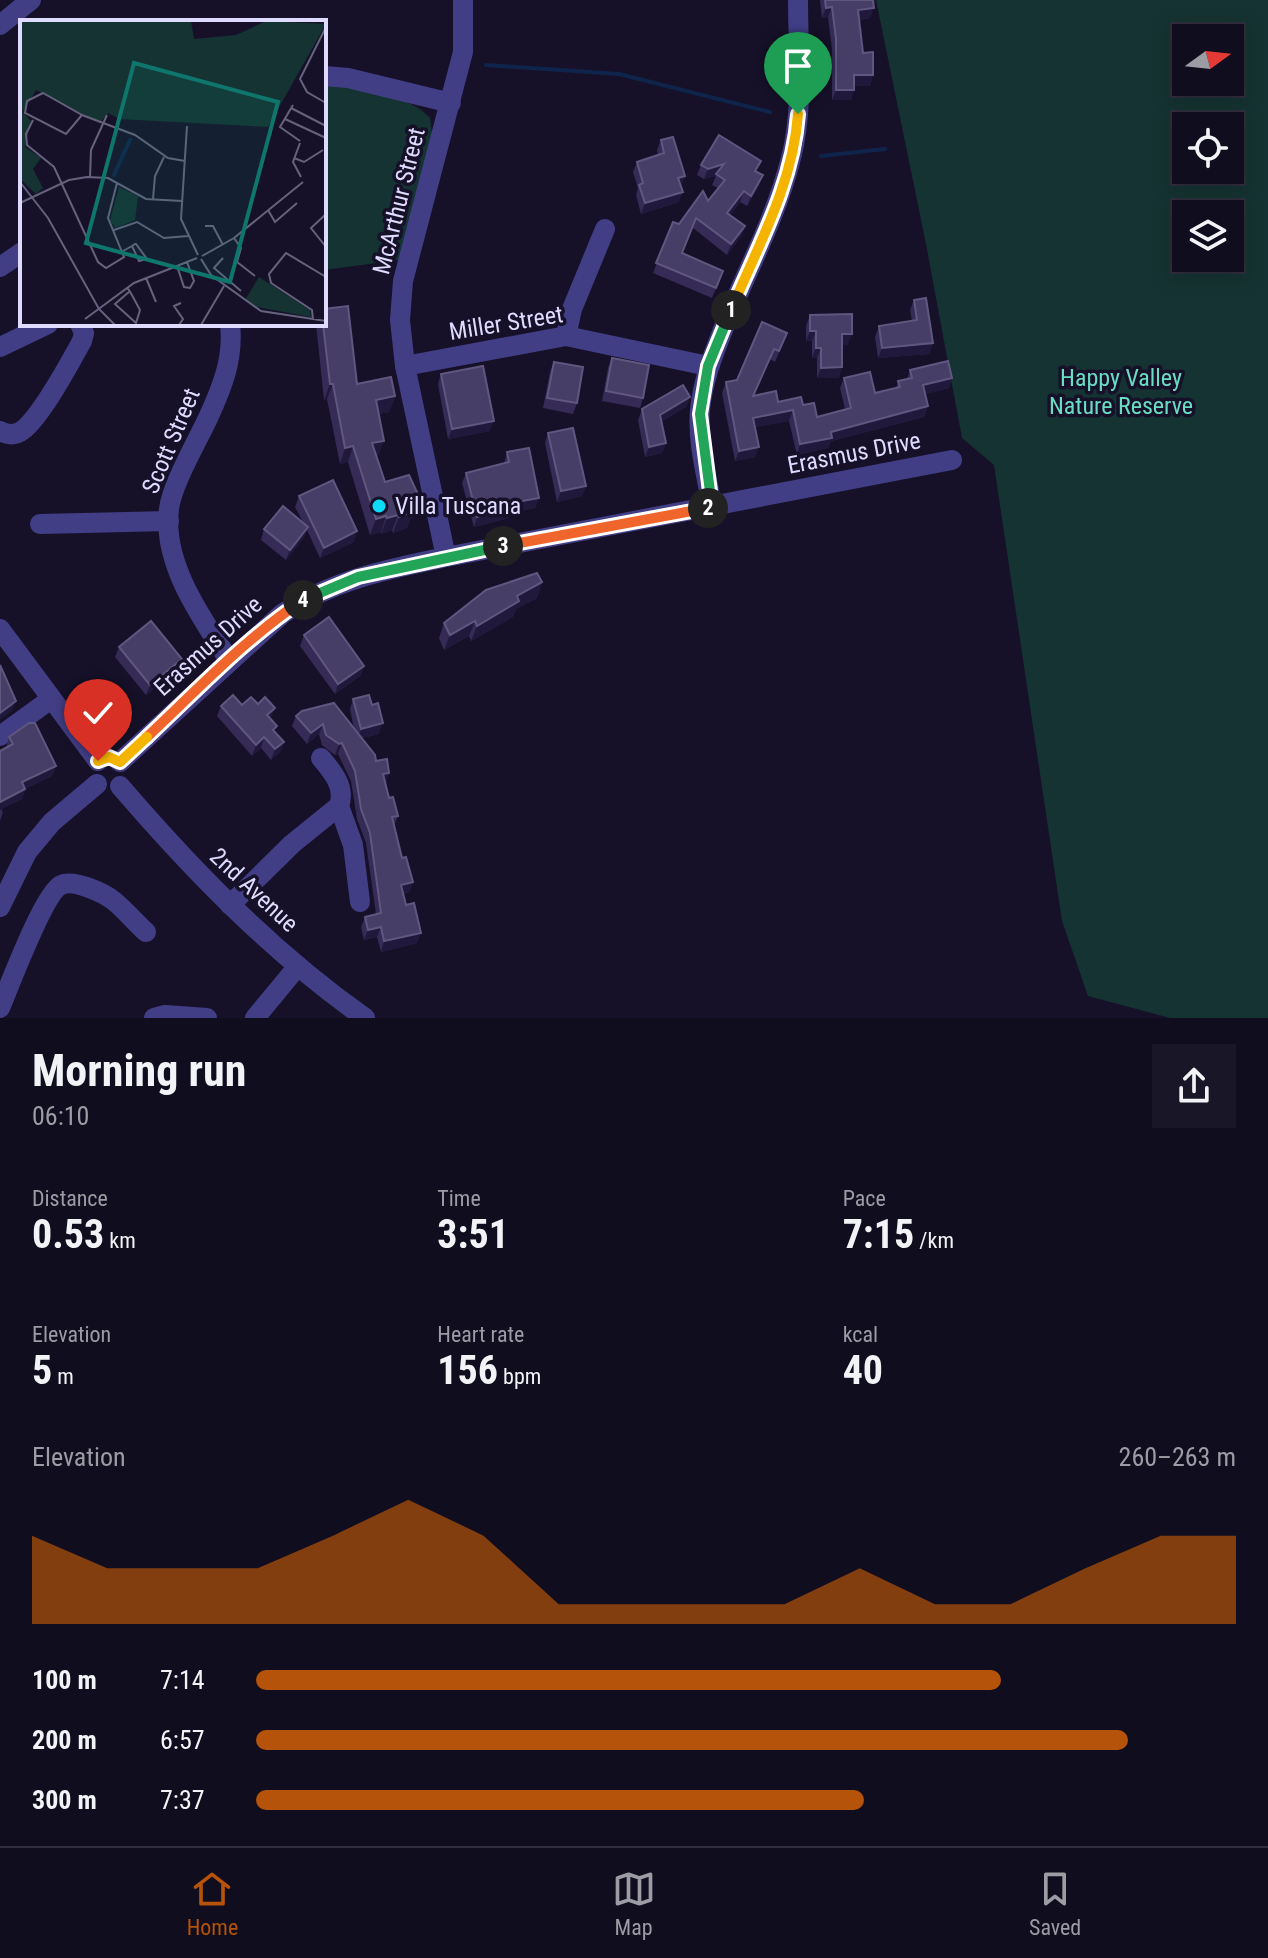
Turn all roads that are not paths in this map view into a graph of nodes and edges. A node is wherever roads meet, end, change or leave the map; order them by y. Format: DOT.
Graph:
graph roads {
  1 [pos="31,0"];
  2 [pos="463,0"];
  3 [pos="798,0"];
  4 [pos="0,25"];
  5 [pos="326,76"];
  6 [pos="451,103"];
  7 [pos="605,229"];
  8 [pos="44,326"];
  9 [pos="81,326"];
  10 [pos="230,326"];
  11 [pos="566,336"];
  12 [pos="0,347"];
  13 [pos="405,366"];
  14 [pos="708,366"];
  15 [pos="0,431"];
  16 [pos="952,460"];
  17 [pos="712,507"];
  18 [pos="169,521"];
  19 [pos="40,524"];
  20 [pos="446,557"];
  21 [pos="3,640"];
  22 [pos="229,660"];
  23 [pos="51,699"];
  24 [pos="0,736"];
  25 [pos="321,758"];
  26 [pos="98,761"];
  27 [pos="120,762"];
  28 [pos="97,784"];
  29 [pos="120,786"];
  30 [pos="339,806"];
  31 [pos="360,902"];
  32 [pos="230,905"];
  33 [pos="0,907"];
  34 [pos="146,932"];
  35 [pos="298,966"];
  36 [pos="0,1008"];
  37 [pos="154,1018"];
  38 [pos="207,1018"];
  39 [pos="255,1018"];
  40 [pos="365,1018"];
  1 -- 4 [label="street"];
  2 -- 6 [label="street, McArthur Street"];
  3 -- 14 [label="street"];
  5 -- 6 [label="street"];
  6 -- 13 [label="street, McArthur Street"];
  7 -- 11 [label="street"];
  8 -- 12 [label="street"];
  9 -- 15 [label="street"];
  10 -- 18 [label="street, Scott Street"];
  11 -- 13 [label="street, Miller Street"];
  11 -- 14 [label="street, Miller Street"];
  13 -- 20 [label="street, McArthur Street"];
  14 -- 17 [label="street"];
  16 -- 17 [label="street, Erasmus Drive"];
  17 -- 20 [label="street, Erasmus Drive"];
  18 -- 19 [label="street"];
  18 -- 22 [label="street, Scott Street"];
  20 -- 22 [label="street, Erasmus Drive"];
  21 -- 23 [label="street"];
  22 -- 27 [label="street, Erasmus Drive"];
  23 -- 24 [label="street"];
  23 -- 26 [label="street"];
  25 -- 30 [label="street"];
  26 -- 27 [label="street"];
  26 -- 28 [label="street"];
  27 -- 29 [label="street"];
  28 -- 29 [label="street"];
  28 -- 33 [label="street"];
  29 -- 32 [label="street, 2nd Avenue"];
  30 -- 31 [label="street"];
  30 -- 32 [label="street"];
  32 -- 35 [label="street, 2nd Avenue"];
  34 -- 36 [label="street"];
  35 -- 39 [label="street"];
  35 -- 40 [label="street, 2nd Avenue"];
  37 -- 38 [label="street"];
}
